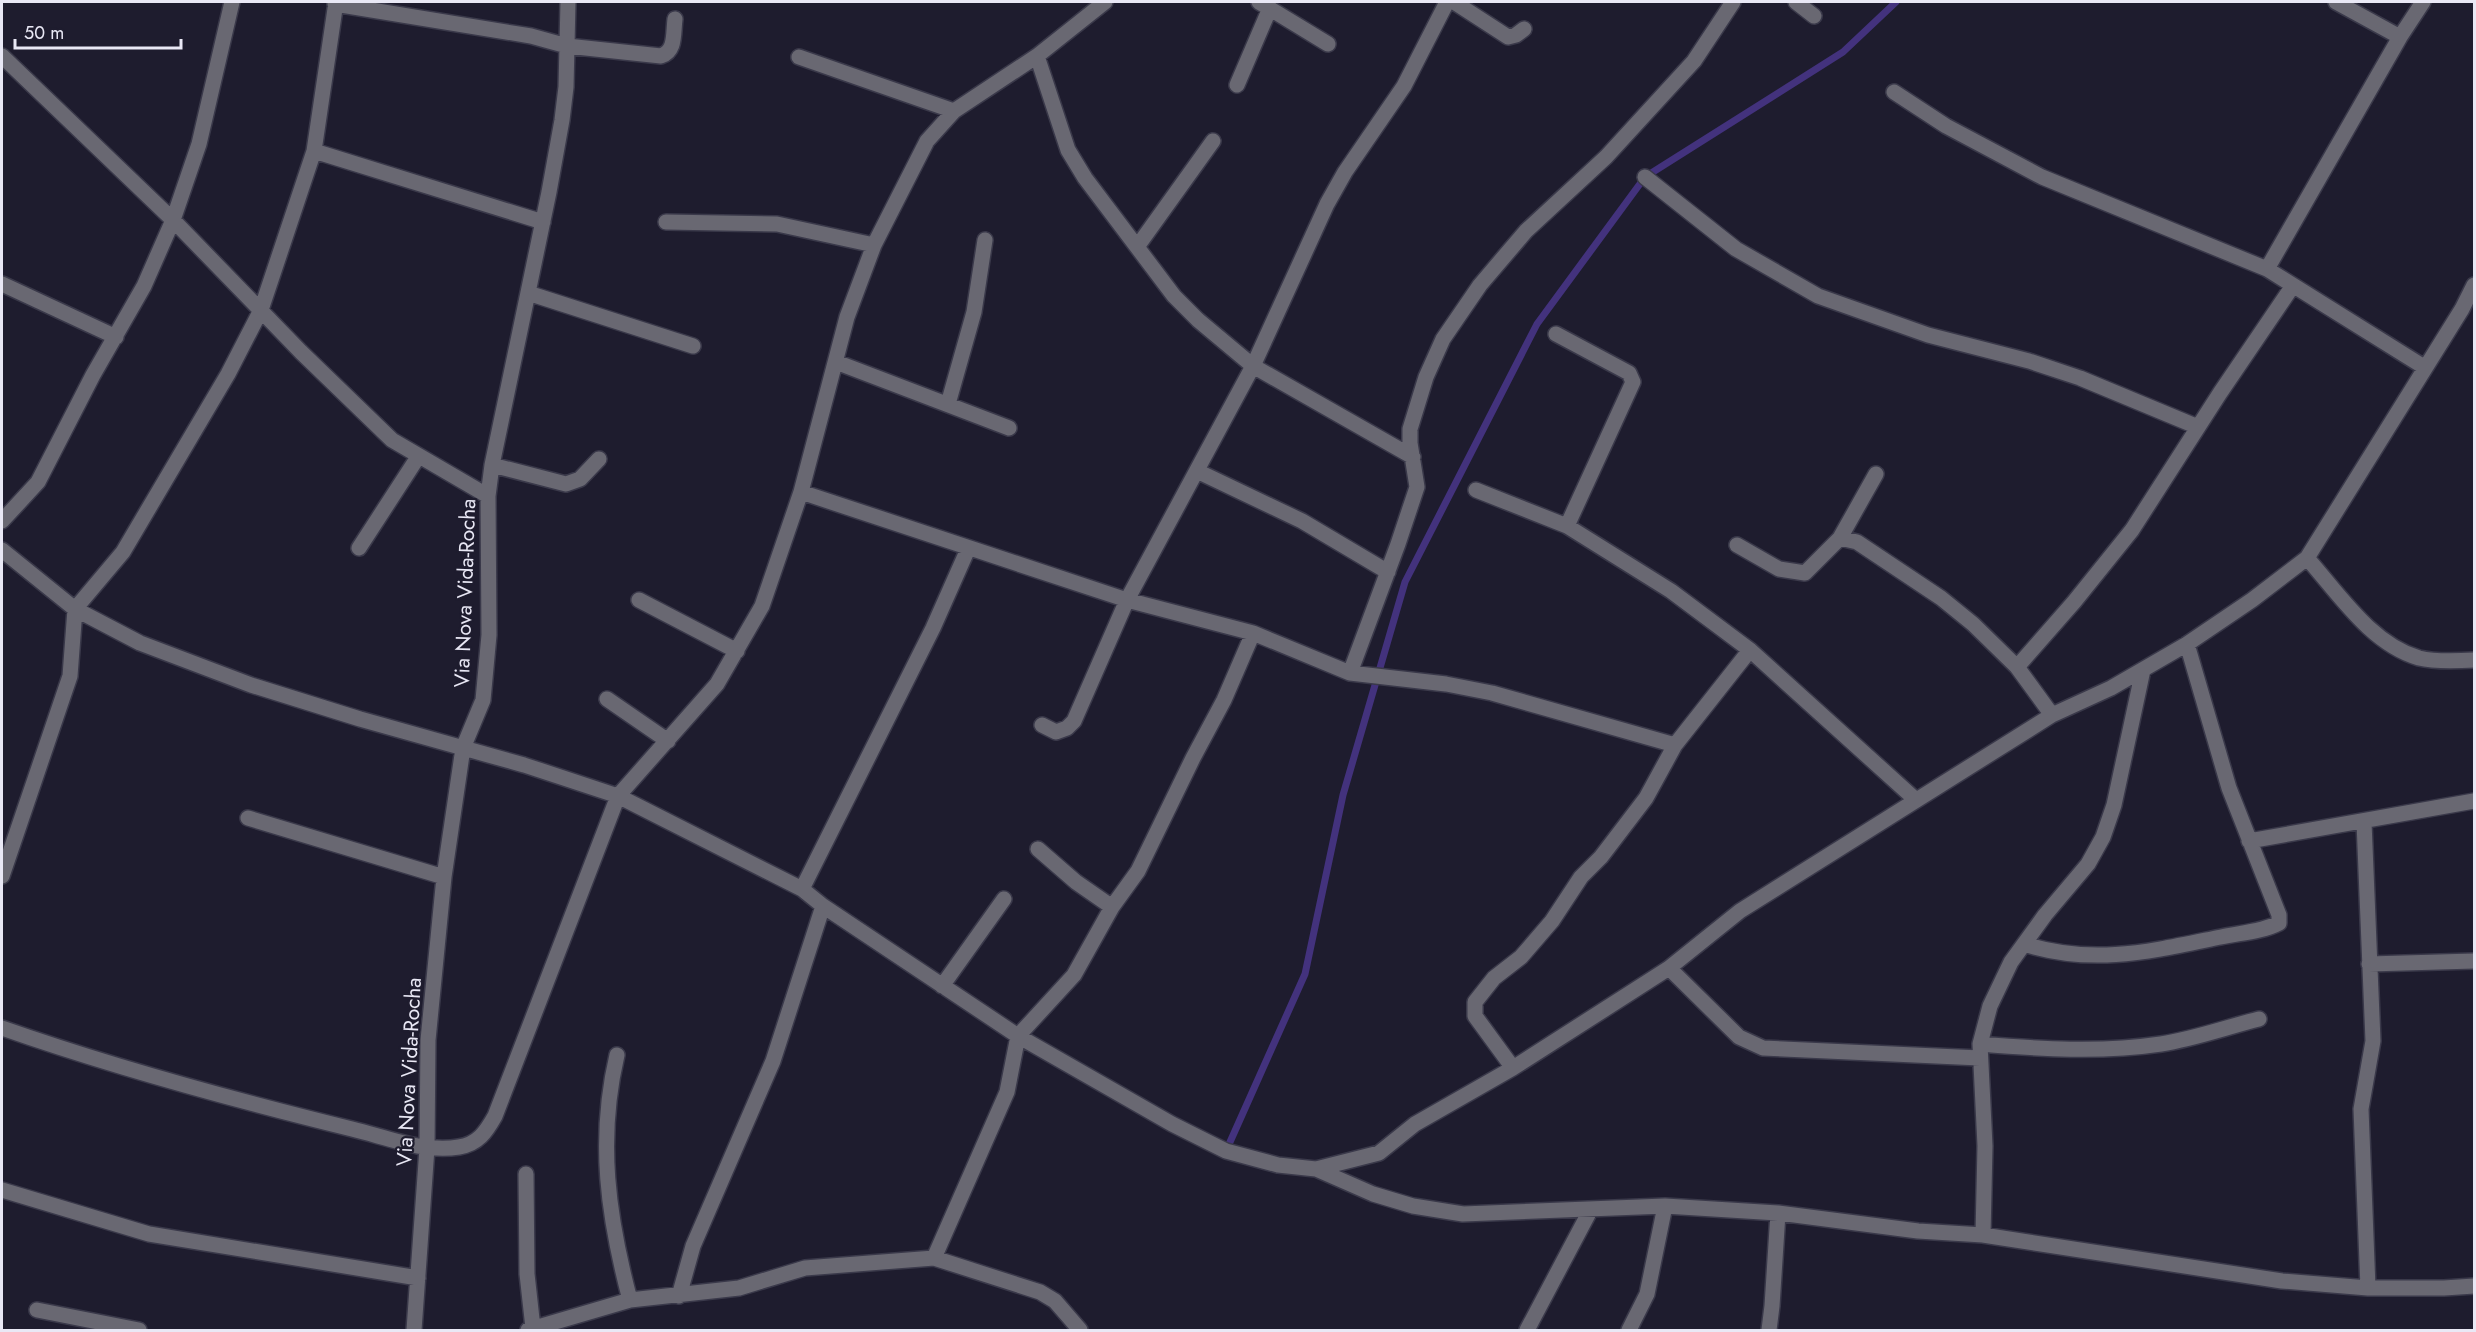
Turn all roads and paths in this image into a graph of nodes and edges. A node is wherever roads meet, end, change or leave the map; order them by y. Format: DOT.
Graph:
graph roads {
  1 [pos="232,2"];
  2 [pos="568,2"];
  3 [pos="1105,2"];
  4 [pos="1447,2"];
  5 [pos="1454,2"];
  6 [pos="1733,2"];
  7 [pos="1796,2"];
  8 [pos="2336,2"];
  9 [pos="2423,2"];
  10 [pos="335,3"];
  11 [pos="1265,5"];
  12 [pos="1814,16"];
  13 [pos="675,19"];
  14 [pos="1524,29"];
  15 [pos="2400,37"];
  16 [pos="1328,44"];
  17 [pos="567,46"];
  18 [pos="2,56"];
  19 [pos="1037,56"];
  20 [pos="799,57"];
  21 [pos="1237,85"];
  22 [pos="1894,92"];
  23 [pos="954,111"];
  24 [pos="1214,141"];
  25 [pos="314,151"];
  26 [pos="1645,177"];
  27 [pos="172,220"];
  28 [pos="543,222"];
  29 [pos="666,222"];
  30 [pos="985,240"];
  31 [pos="874,245"];
  32 [pos="1137,247"];
  33 [pos="2267,270"];
  34 [pos="2,284"];
  35 [pos="2475,285"];
  36 [pos="2292,287"];
  37 [pos="528,293"];
  38 [pos="261,310"];
  39 [pos="1556,334"];
  40 [pos="116,337"];
  41 [pos="693,346"];
  42 [pos="836,362"];
  43 [pos="1253,366"];
  44 [pos="2424,367"];
  45 [pos="948,404"];
  46 [pos="1009,428"];
  47 [pos="2198,428"];
  48 [pos="418,457"];
  49 [pos="1413,457"];
  50 [pos="599,459"];
  51 [pos="492,465"];
  52 [pos="1197,471"];
  53 [pos="1876,474"];
  54 [pos="1476,490"];
  55 [pos="801,492"];
  56 [pos="488,496"];
  57 [pos="2,521"];
  58 [pos="1567,526"];
  59 [pos="1840,538"];
  60 [pos="1737,545"];
  61 [pos="359,548"];
  62 [pos="968,549"];
  63 [pos="2,550"];
  64 [pos="2307,558"];
  65 [pos="1388,572"];
  66 [pos="639,600"];
  67 [pos="1127,600"];
  68 [pos="75,609"];
  69 [pos="1253,633"];
  70 [pos="2187,644"];
  71 [pos="1750,650"];
  72 [pos="737,651"];
  73 [pos="2475,660"];
  74 [pos="2017,667"];
  75 [pos="2143,670"];
  76 [pos="1350,672"];
  77 [pos="607,699"];
  78 [pos="2052,715"];
  79 [pos="1042,725"];
  80 [pos="668,741"];
  81 [pos="1675,745"];
  82 [pos="463,748"];
  83 [pos="618,796"];
  84 [pos="1916,800"];
  85 [pos="2475,801"];
  86 [pos="248,818"];
  87 [pos="2364,822"];
  88 [pos="2248,841"];
  89 [pos="1038,849"];
  90 [pos="2,876"];
  91 [pos="444,877"];
  92 [pos="802,889"];
  93 [pos="1004,899"];
  94 [pos="823,906"];
  95 [pos="1112,907"];
  96 [pos="2024,944"];
  97 [pos="2475,961"];
  98 [pos="2369,964"];
  99 [pos="1669,968"];
  100 [pos="942,986"];
  101 [pos="2259,1019"];
  102 [pos="2,1028"];
  103 [pos="1018,1036"];
  104 [pos="1980,1051"];
  105 [pos="617,1055"];
  106 [pos="1513,1068"];
  107 [pos="426,1148"];
  108 [pos="1316,1169"];
  109 [pos="526,1174"];
  110 [pos="2,1192"];
  111 [pos="1665,1206"];
  112 [pos="1591,1209"];
  113 [pos="1778,1213"];
  114 [pos="1983,1235"];
  115 [pos="934,1257"];
  116 [pos="418,1278"];
  117 [pos="2475,1286"];
  118 [pos="2368,1288"];
  119 [pos="679,1296"];
  120 [pos="630,1300"];
  121 [pos="37,1310"];
  122 [pos="530,1329"];
  123 [pos="139,1330"];
  124 [pos="414,1330"];
  125 [pos="1080,1330"];
  126 [pos="1527,1330"];
  127 [pos="1629,1330"];
  128 [pos="1769,1330"];
  1 -- 27 [label="street"];
  2 -- 17 [label="street, Via Nova Vida-Rocha"];
  3 -- 19 [label="street"];
  4 -- 43 [label="street"];
  5 -- 14 [label="street"];
  6 -- 49 [label="street"];
  7 -- 12 [label="street"];
  8 -- 15 [label="street"];
  9 -- 15 [label="street"];
  10 -- 17 [label="street"];
  10 -- 25 [label="street"];
  11 -- 16 [label="street"];
  11 -- 21 [label="street"];
  13 -- 17 [label="street"];
  15 -- 33 [label="street"];
  17 -- 28 [label="street, Via Nova Vida-Rocha"];
  18 -- 27 [label="street"];
  19 -- 23 [label="street"];
  19 -- 32 [label="street"];
  20 -- 23 [label="street"];
  22 -- 33 [label="street"];
  23 -- 31 [label="street"];
  24 -- 32 [label="street"];
  25 -- 28 [label="street"];
  25 -- 38 [label="street"];
  26 -- 47 [label="street"];
  27 -- 38 [label="street"];
  27 -- 40 [label="street"];
  28 -- 37 [label="street, Via Nova Vida-Rocha"];
  29 -- 31 [label="street"];
  30 -- 45 [label="street"];
  31 -- 42 [label="street"];
  32 -- 43 [label="street"];
  33 -- 36 [label="street"];
  34 -- 40 [label="street"];
  35 -- 44 [label="street"];
  36 -- 44 [label="street"];
  36 -- 47 [label="street"];
  37 -- 41 [label="street"];
  37 -- 51 [label="street, Via Nova Vida-Rocha"];
  38 -- 48 [label="street"];
  38 -- 68 [label="street"];
  39 -- 58 [label="street"];
  40 -- 57 [label="street"];
  42 -- 45 [label="street"];
  42 -- 55 [label="street"];
  43 -- 49 [label="street"];
  43 -- 52 [label="street"];
  44 -- 64 [label="street"];
  45 -- 46 [label="street"];
  47 -- 74 [label="street"];
  48 -- 56 [label="street"];
  48 -- 61 [label="street"];
  49 -- 65 [label="street"];
  50 -- 51 [label="street"];
  51 -- 56 [label="street, Via Nova Vida-Rocha"];
  52 -- 65 [label="street"];
  52 -- 67 [label="street"];
  53 -- 59 [label="street"];
  54 -- 58 [label="street"];
  55 -- 62 [label="street"];
  55 -- 72 [label="street"];
  56 -- 82 [label="street, Via Nova Vida-Rocha"];
  58 -- 71 [label="street"];
  59 -- 60 [label="street"];
  59 -- 74 [label="street"];
  62 -- 67 [label="street"];
  62 -- 92 [label="street"];
  63 -- 68 [label="street"];
  64 -- 70 [label="street"];
  64 -- 73 [label="street"];
  65 -- 76 [label="street"];
  66 -- 72 [label="street"];
  67 -- 69 [label="street"];
  67 -- 79 [label="street"];
  68 -- 82 [label="street"];
  68 -- 90 [label="street"];
  69 -- 76 [label="street"];
  69 -- 95 [label="street"];
  70 -- 75 [label="street"];
  70 -- 88 [label="street"];
  71 -- 81 [label="street"];
  71 -- 84 [label="street"];
  72 -- 80 [label="street"];
  74 -- 78 [label="street"];
  75 -- 78 [label="street"];
  75 -- 96 [label="street"];
  76 -- 81 [label="street"];
  77 -- 80 [label="street"];
  78 -- 84 [label="street"];
  80 -- 83 [label="street"];
  81 -- 106 [label="street"];
  82 -- 83 [label="street"];
  82 -- 91 [label="street, Via Nova Vida-Rocha"];
  83 -- 92 [label="street"];
  83 -- 107 [label="street"];
  84 -- 99 [label="street"];
  85 -- 87 [label="street"];
  86 -- 91 [label="street"];
  87 -- 88 [label="street"];
  87 -- 98 [label="street"];
  88 -- 96 [label="street"];
  89 -- 95 [label="street"];
  91 -- 107 [label="street, Via Nova Vida-Rocha"];
  92 -- 94 [label="street"];
  93 -- 100 [label="street"];
  94 -- 100 [label="street"];
  94 -- 119 [label="street"];
  95 -- 103 [label="street"];
  96 -- 104 [label="street"];
  97 -- 98 [label="street"];
  98 -- 118 [label="street"];
  99 -- 104 [label="street"];
  99 -- 106 [label="street"];
  100 -- 103 [label="street"];
  101 -- 104 [label="street"];
  102 -- 107 [label="street"];
  103 -- 108 [label="street"];
  103 -- 115 [label="street"];
  104 -- 114 [label="street"];
  105 -- 120 [label="street"];
  106 -- 108 [label="street"];
  107 -- 116 [label="street, Via Nova Vida-Rocha"];
  108 -- 112 [label="street"];
  109 -- 122 [label="street"];
  110 -- 116 [label="street"];
  111 -- 112 [label="street"];
  111 -- 113 [label="street"];
  111 -- 127 [label="street"];
  112 -- 126 [label="street"];
  113 -- 114 [label="street"];
  113 -- 128 [label="street"];
  114 -- 118 [label="street"];
  115 -- 119 [label="street"];
  115 -- 125 [label="street"];
  116 -- 124 [label="street, Via Nova Vida-Rocha"];
  117 -- 118 [label="street"];
  119 -- 120 [label="street"];
  120 -- 122 [label="street"];
  121 -- 123 [label="street"];
}
